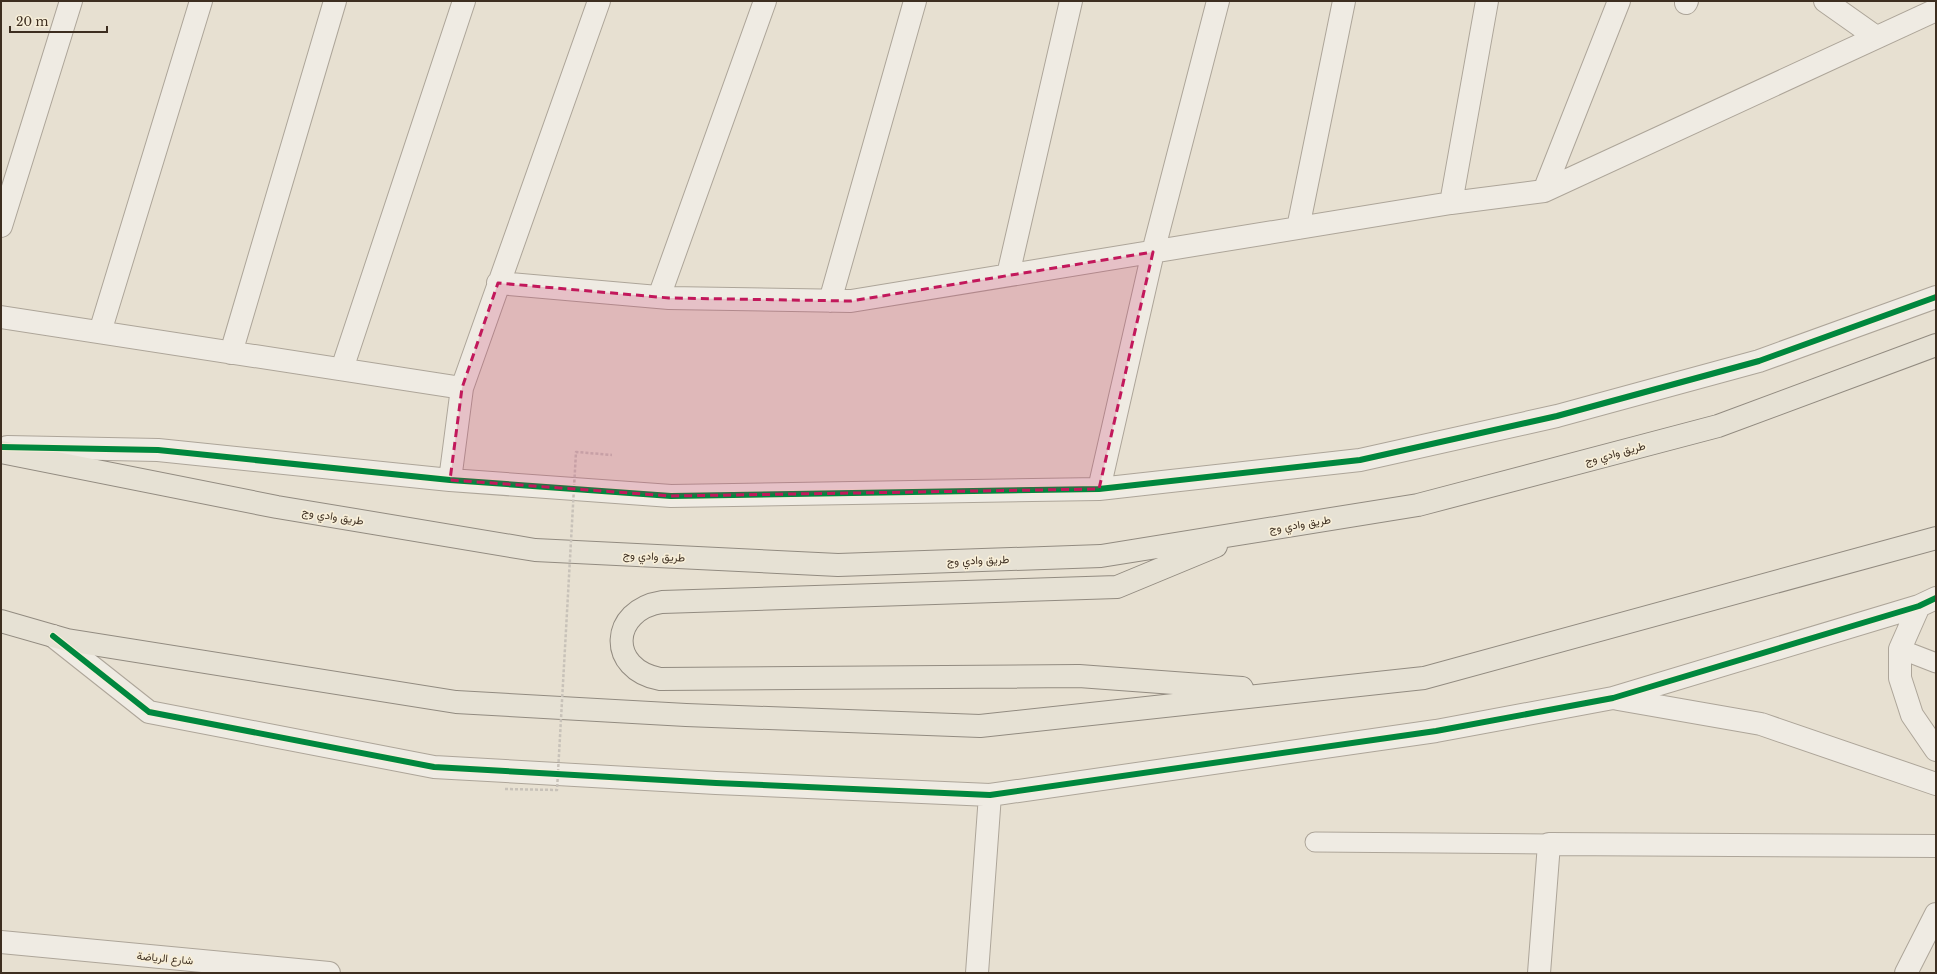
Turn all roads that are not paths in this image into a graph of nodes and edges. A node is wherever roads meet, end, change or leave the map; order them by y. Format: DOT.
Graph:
graph roads {
  1 [pos="71,1"];
  2 [pos="201,1"];
  3 [pos="335,1"];
  4 [pos="464,1"];
  5 [pos="599,1"];
  6 [pos="765,1"];
  7 [pos="915,1"];
  8 [pos="1071,1"];
  9 [pos="1218,1"];
  10 [pos="1344,1"];
  11 [pos="1487,1"];
  12 [pos="1619,1"];
  13 [pos="1825,1"];
  14 [pos="1936,10"];
  15 [pos="1876,37"];
  16 [pos="1544,191"];
  17 [pos="1451,203"];
  18 [pos="1,226"];
  19 [pos="1298,228"];
  20 [pos="1153,252"];
  21 [pos="1008,275"];
  22 [pos="498,283"];
  23 [pos="659,297"];
  24 [pos="1936,297"];
  25 [pos="830,301"];
  26 [pos="1,317"];
  27 [pos="100,332"];
  28 [pos="1936,345"];
  29 [pos="231,353"];
  30 [pos="342,369"];
  31 [pos="462,388"];
  32 [pos="1,447"];
  33 [pos="1,452"];
  34 [pos="450,480"];
  35 [pos="1099,489"];
  36 [pos="1248,532"];
  37 [pos="1936,538"];
  38 [pos="1927,602"];
  39 [pos="4,623"];
  40 [pos="53,636"];
  41 [pos="1900,649"];
  42 [pos="1936,663"];
  43 [pos="1296,692"];
  44 [pos="1613,698"];
  45 [pos="1936,750"];
  46 [pos="1936,784"];
  47 [pos="990,795"];
  48 [pos="1316,842"];
  49 [pos="1549,844"];
  50 [pos="1936,846"];
  51 [pos="1936,914"];
  52 [pos="1,942"];
  53 [pos="329,973"];
  54 [pos="977,973"];
  55 [pos="1539,973"];
  56 [pos="1906,973"];
  1 -- 18 [label="street"];
  2 -- 27 [label="street"];
  3 -- 29 [label="street"];
  4 -- 30 [label="street"];
  5 -- 22 [label="street"];
  6 -- 23 [label="street"];
  7 -- 25 [label="street"];
  8 -- 21 [label="street"];
  9 -- 20 [label="street"];
  10 -- 19 [label="street"];
  11 -- 17 [label="street"];
  12 -- 16 [label="street"];
  13 -- 15 [label="street"];
  14 -- 15 [label="street"];
  15 -- 16 [label="street"];
  16 -- 17 [label="street"];
  17 -- 19 [label="street"];
  19 -- 20 [label="street"];
  20 -- 21 [label="street"];
  20 -- 35 [label="street"];
  21 -- 25 [label="street"];
  22 -- 23 [label="street"];
  22 -- 31 [label="street"];
  23 -- 25 [label="street"];
  24 -- 35 [label="street"];
  26 -- 27 [label="street"];
  27 -- 29 [label="street"];
  28 -- 36 [label="main road, طريق وادي وج"];
  29 -- 30 [label="street"];
  30 -- 31 [label="street"];
  31 -- 34 [label="street"];
  32 -- 34 [label="street"];
  33 -- 36 [label="main road, طريق وادي وج"];
  34 -- 35 [label="street"];
  36 -- 43 [label="main road"];
  37 -- 43 [label="main road"];
  38 -- 41 [label="street"];
  38 -- 44 [label="street"];
  39 -- 40 [label="main road"];
  40 -- 43 [label="main road"];
  40 -- 47 [label="street"];
  41 -- 42 [label="lane"];
  41 -- 45 [label="street"];
  44 -- 46 [label="street"];
  44 -- 47 [label="street"];
  47 -- 54 [label="street"];
  48 -- 49 [label="lane"];
  49 -- 50 [label="street"];
  49 -- 55 [label="street"];
  51 -- 56 [label="street"];
  52 -- 53 [label="street, شارع الرياضة"];
}
